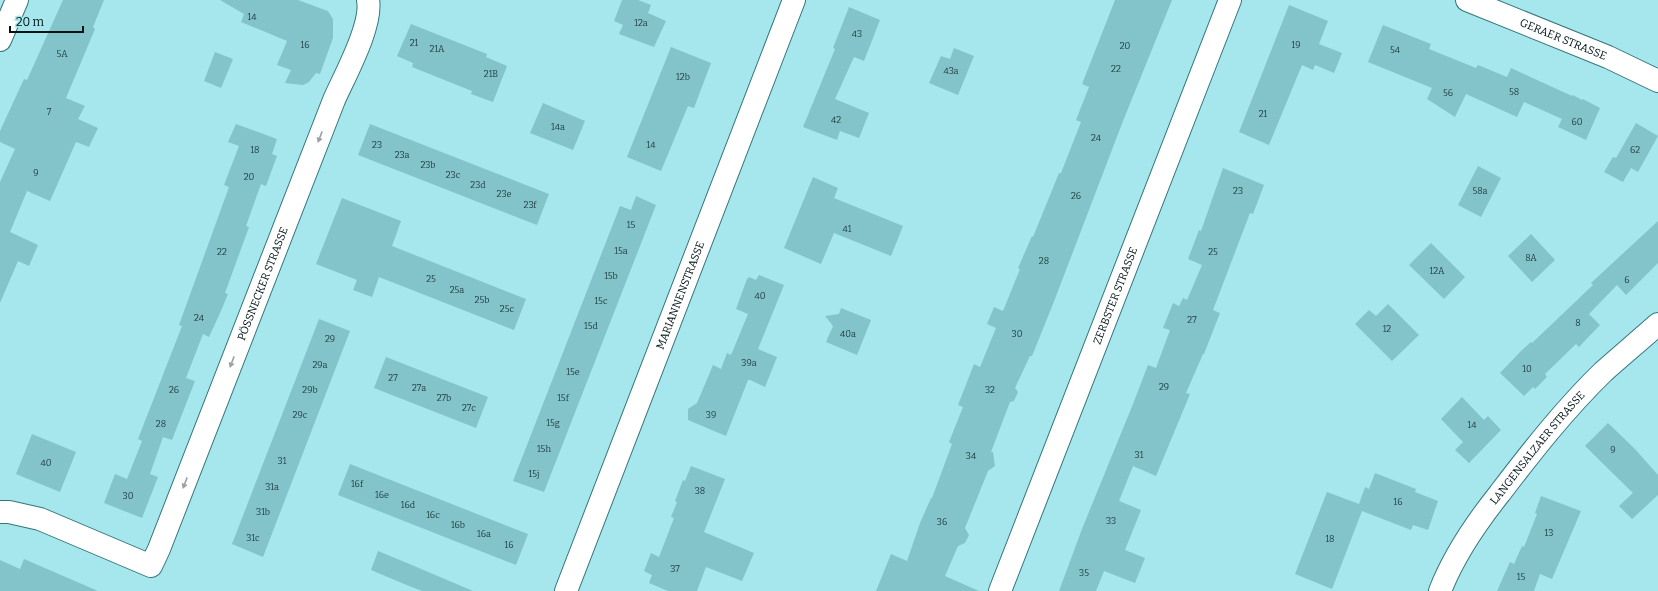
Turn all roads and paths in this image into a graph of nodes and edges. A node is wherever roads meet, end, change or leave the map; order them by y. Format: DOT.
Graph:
graph roads {
  1 [pos="17,0"];
  2 [pos="368,0"];
  3 [pos="794,0"];
  4 [pos="1230,0"];
  5 [pos="1467,0"];
  6 [pos="0,40"];
  7 [pos="1658,81"];
  8 [pos="1658,324"];
  9 [pos="0,512"];
  10 [pos="566,591"];
  11 [pos="1000,591"];
  12 [pos="1440,591"];
  1 -- 6 [label="street"];
  2 -- 9 [label="street, PÖSSNECKER STRASSE, one-way"];
  3 -- 10 [label="street, MARIANNENSTRASSE"];
  4 -- 11 [label="street, ZERBSTER STRASSE"];
  5 -- 7 [label="street, GERAER STRASSE"];
  8 -- 12 [label="street, LANGENSALZAER STRASSE"];
}
